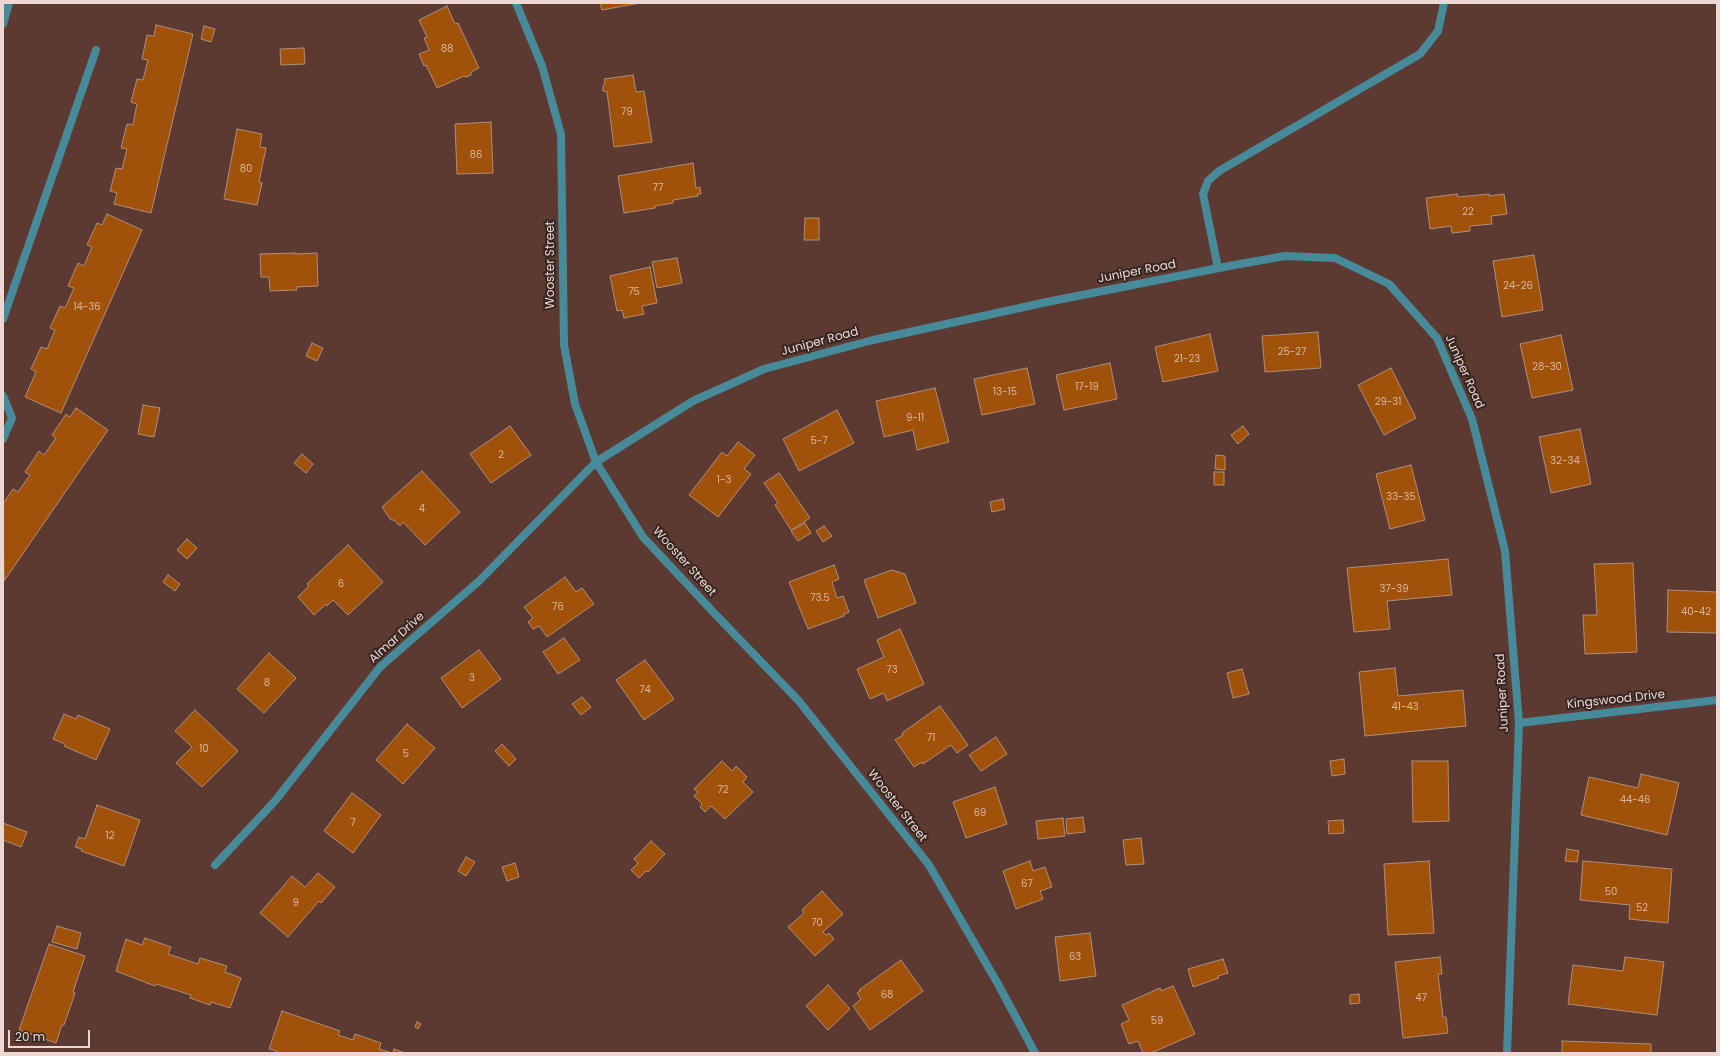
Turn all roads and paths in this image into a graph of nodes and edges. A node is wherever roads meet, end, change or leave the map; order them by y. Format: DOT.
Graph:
graph roads {
  1 [pos="9,3"];
  2 [pos="516,3"];
  3 [pos="1444,3"];
  4 [pos="3,24"];
  5 [pos="96,50"];
  6 [pos="1218,268"];
  7 [pos="3,319"];
  8 [pos="3,396"];
  9 [pos="3,439"];
  10 [pos="596,462"];
  11 [pos="1717,700"];
  12 [pos="1519,723"];
  13 [pos="215,866"];
  14 [pos="1035,1053"];
  15 [pos="1507,1053"];
  1 -- 4 [label="street"];
  2 -- 10 [label="street, Wooster Street"];
  3 -- 6 [label="street"];
  5 -- 7 [label="street"];
  6 -- 10 [label="street, Juniper Road"];
  6 -- 12 [label="street, Juniper Road"];
  8 -- 9 [label="street"];
  10 -- 13 [label="street, Almar Drive"];
  10 -- 14 [label="street, Wooster Street"];
  11 -- 12 [label="street, Kingswood Drive"];
  12 -- 15 [label="street, Juniper Road"];
}
